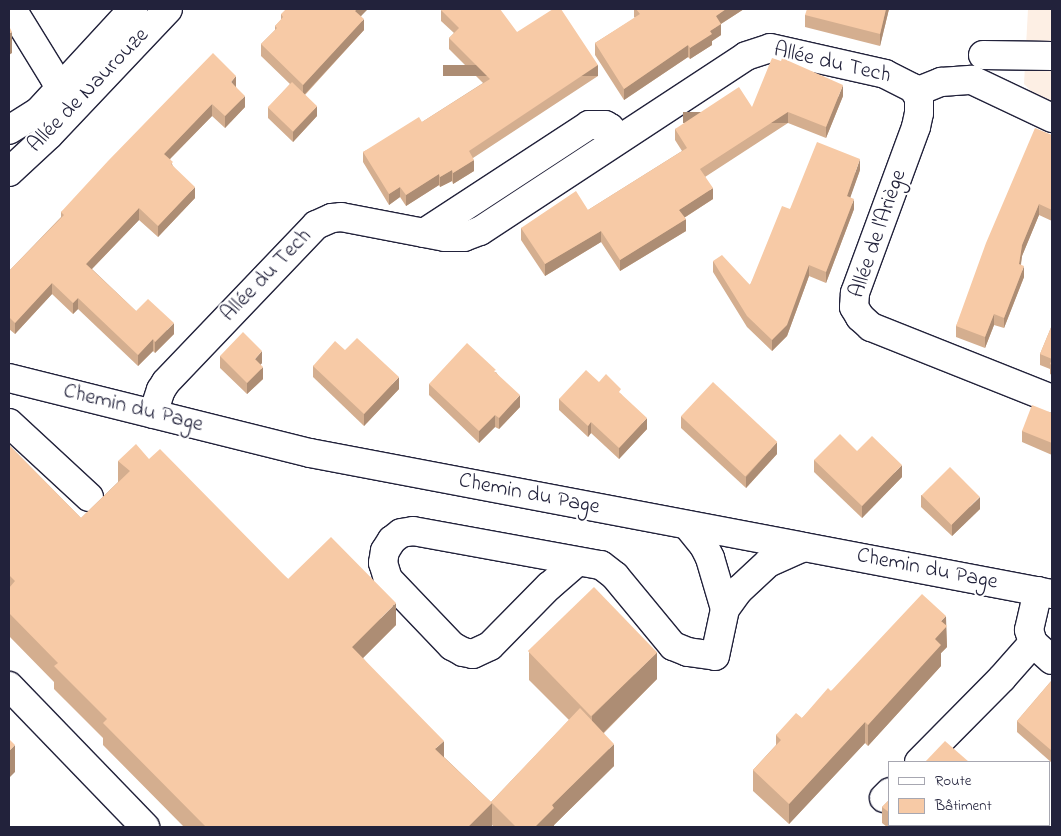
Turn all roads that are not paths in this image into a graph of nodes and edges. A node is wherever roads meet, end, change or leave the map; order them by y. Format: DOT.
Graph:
graph roads {
  1 [pos="133,9"];
  2 [pos="18,11"];
  3 [pos="164,11"];
  4 [pos="984,55"];
  5 [pos="1052,56"];
  6 [pos="62,86"];
  7 [pos="916,92"];
  8 [pos="1052,118"];
  9 [pos="9,130"];
  10 [pos="9,172"];
  11 [pos="9,378"];
  12 [pos="1052,399"];
  13 [pos="153,414"];
  14 [pos="9,423"];
  15 [pos="90,498"];
  16 [pos="686,525"];
  17 [pos="804,547"];
  18 [pos="577,562"];
  19 [pos="1045,593"];
  20 [pos="725,609"];
  21 [pos="1042,651"];
  22 [pos="9,686"];
  23 [pos="920,761"];
  24 [pos="145,827"];
  1 -- 6 [label="street"];
  2 -- 6 [label="street"];
  3 -- 10 [label="street, Allée de Naurouze"];
  4 -- 5 [label="street"];
  6 -- 9 [label="street"];
  7 -- 8 [label="street"];
  7 -- 12 [label="street, Allée de l'Ariège"];
  7 -- 13 [label="street, Allée du Tech"];
  11 -- 13 [label="street, Chemin du Page"];
  13 -- 16 [label="street, Chemin du Page"];
  14 -- 15 [label="street"];
  16 -- 17 [label="street, Chemin du Page"];
  16 -- 20 [label="street"];
  17 -- 19 [label="street, Chemin du Page"];
  17 -- 20 [label="street"];
  18 -- 18 [label="street"];
  18 -- 20 [label="street"];
  19 -- 21 [label="street"];
  21 -- 23 [label="street"];
  22 -- 24 [label="street"];
}
